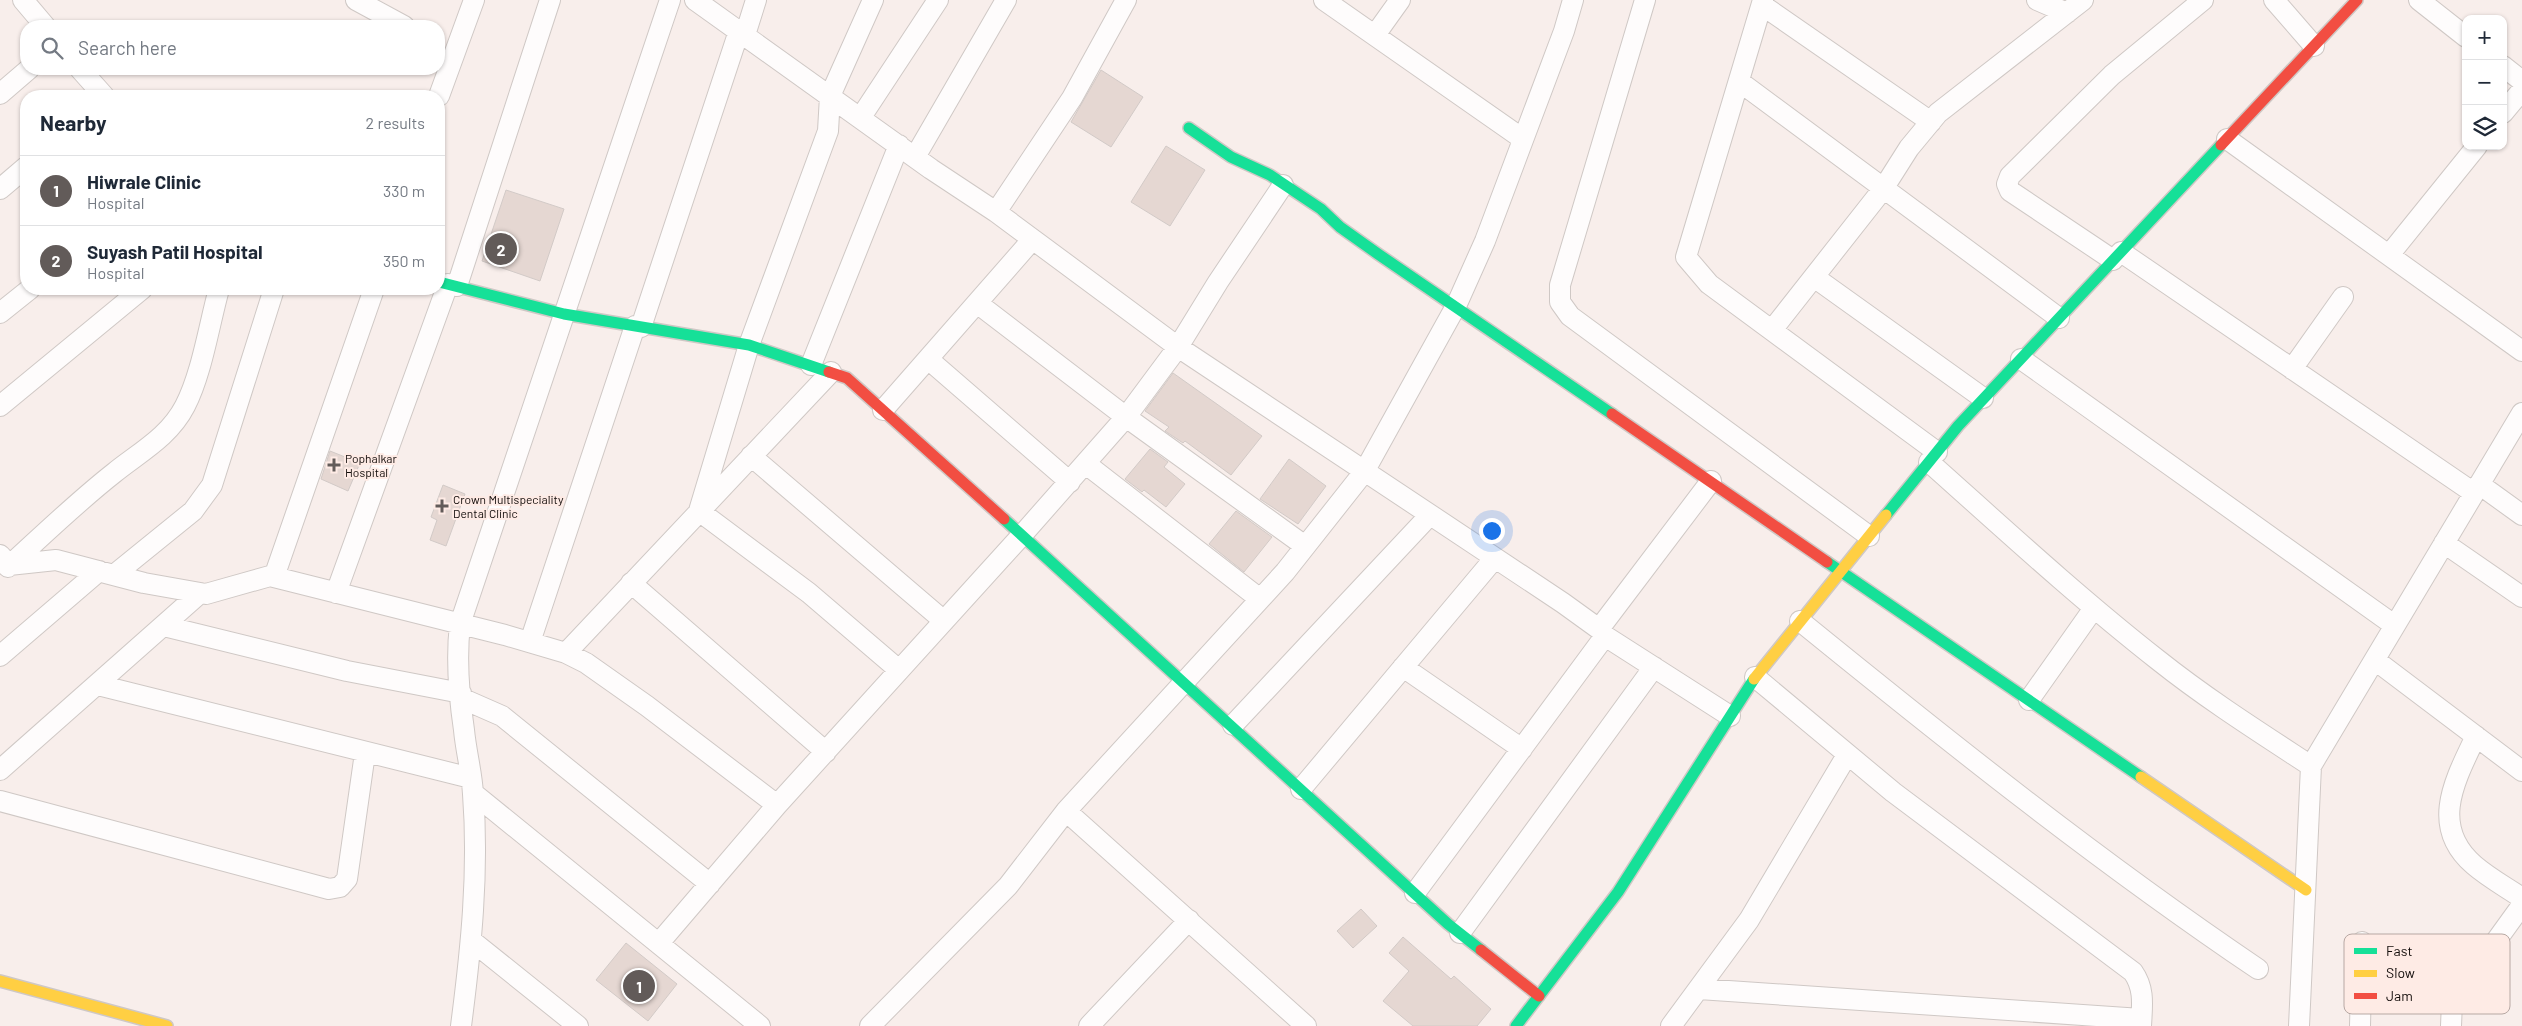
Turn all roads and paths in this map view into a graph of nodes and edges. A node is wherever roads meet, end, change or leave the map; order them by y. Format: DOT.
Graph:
graph roads {
  1 [pos="23,0"];
  2 [pos="356,0"];
  3 [pos="474,0"];
  4 [pos="550,0"];
  5 [pos="670,0"];
  6 [pos="695,0"];
  7 [pos="756,0"];
  8 [pos="873,0"];
  9 [pos="938,0"];
  10 [pos="1006,0"];
  11 [pos="1126,0"];
  12 [pos="1324,0"];
  13 [pos="1400,0"];
  14 [pos="1574,0"];
  15 [pos="1645,0"];
  16 [pos="2037,0"];
  17 [pos="2083,0"];
  18 [pos="2203,0"];
  19 [pos="2274,0"];
  20 [pos="2357,0"];
  21 [pos="2419,0"];
  22 [pos="1763,3"];
  23 [pos="2068,13"];
  24 [pos="40,20"];
  25 [pos="393,20"];
  26 [pos="742,33"];
  27 [pos="2462,34"];
  28 [pos="1375,35"];
  29 [pos="2314,46"];
  30 [pos="447,50"];
  31 [pos="2507,69"];
  32 [pos="22,75"];
  33 [pos="85,75"];
  34 [pos="442,75"];
  35 [pos="2522,81"];
  36 [pos="1740,82"];
  37 [pos="99,90"];
  38 [pos="439,90"];
  39 [pos="2522,90"];
  40 [pos="0,94"];
  41 [pos="830,96"];
  42 [pos="2507,108"];
  43 [pos="861,118"];
  44 [pos="1931,122"];
  45 [pos="1189,128"];
  46 [pos="1523,139"];
  47 [pos="2227,139"];
  48 [pos="899,145"];
  49 [pos="2474,150"];
  50 [pos="915,157"];
  51 [pos="20,172"];
  52 [pos="1283,185"];
  53 [pos="0,189"];
  54 [pos="1884,189"];
  55 [pos="996,212"];
  56 [pos="1032,240"];
  57 [pos="2389,255"];
  58 [pos="2117,256"];
  59 [pos="1814,277"];
  60 [pos="448,284"];
  61 [pos="22,295"];
  62 [pos="135,295"];
  63 [pos="218,295"];
  64 [pos="272,295"];
  65 [pos="372,295"];
  66 [pos="444,295"];
  67 [pos="2343,297"];
  68 [pos="977,303"];
  69 [pos="1456,306"];
  70 [pos="0,313"];
  71 [pos="564,314"];
  72 [pos="2059,318"];
  73 [pos="638,327"];
  74 [pos="1772,330"];
  75 [pos="749,345"];
  76 [pos="1178,347"];
  77 [pos="2522,350"];
  78 [pos="928,359"];
  79 [pos="2021,359"];
  80 [pos="811,366"];
  81 [pos="2292,369"];
  82 [pos="831,372"];
  83 [pos="1983,398"];
  84 [pos="0,406"];
  85 [pos="883,410"];
  86 [pos="1126,417"];
  87 [pos="2519,425"];
  88 [pos="751,456"];
  89 [pos="1933,457"];
  90 [pos="1086,464"];
  91 [pos="1364,472"];
  92 [pos="1711,481"];
  93 [pos="1070,482"];
  94 [pos="2477,489"];
  95 [pos="698,511"];
  96 [pos="2522,515"];
  97 [pos="1429,516"];
  98 [pos="1022,536"];
  99 [pos="1869,536"];
  100 [pos="2444,543"];
  101 [pos="1306,546"];
  102 [pos="1494,559"];
  103 [pos="3,565"];
  104 [pos="1840,571"];
  105 [pos="106,573"];
  106 [pos="274,577"];
  107 [pos="631,583"];
  108 [pos="200,593"];
  109 [pos="336,593"];
  110 [pos="2522,597"];
  111 [pos="1260,599"];
  112 [pos="2094,608"];
  113 [pos="944,620"];
  114 [pos="1800,621"];
  115 [pos="460,624"];
  116 [pos="2394,625"];
  117 [pos="164,626"];
  118 [pos="1602,633"];
  119 [pos="530,642"];
  120 [pos="566,653"];
  121 [pos="0,656"];
  122 [pos="2375,660"];
  123 [pos="1403,667"];
  124 [pos="1654,667"];
  125 [pos="899,670"];
  126 [pos="1755,677"];
  127 [pos="1184,681"];
  128 [pos="98,685"];
  129 [pos="461,696"];
  130 [pos="2029,700"];
  131 [pos="1730,716"];
  132 [pos="1233,726"];
  133 [pos="2476,736"];
  134 [pos="1522,749"];
  135 [pos="826,752"];
  136 [pos="365,753"];
  137 [pos="1847,755"];
  138 [pos="2311,766"];
  139 [pos="0,770"];
  140 [pos="2522,771"];
  141 [pos="472,786"];
  142 [pos="1301,789"];
  143 [pos="0,801"];
  144 [pos="778,805"];
  145 [pos="1066,811"];
  146 [pos="710,884"];
  147 [pos="2306,890"];
  148 [pos="1415,893"];
  149 [pos="2522,898"];
  150 [pos="2522,905"];
  151 [pos="1189,920"];
  152 [pos="1460,933"];
  153 [pos="2501,934"];
  154 [pos="472,941"];
  155 [pos="659,943"];
  156 [pos="2258,968"];
  157 [pos="0,980"];
  158 [pos="1700,989"];
  159 [pos="1539,996"];
  160 [pos="2141,1022"];
  161 [pos="167,1026"];
  162 [pos="461,1026"];
  163 [pos="578,1026"];
  164 [pos="760,1026"];
  165 [pos="870,1026"];
  166 [pos="1089,1026"];
  167 [pos="1306,1026"];
  168 [pos="1516,1026"];
  169 [pos="1671,1026"];
  170 [pos="2299,1026"];
  1 -- 24 [label="street"];
  2 -- 25 [label="street"];
  3 -- 30 [label="street"];
  4 -- 60 [label="street"];
  5 -- 71 [label="street"];
  6 -- 26 [label="street"];
  7 -- 26 [label="street"];
  8 -- 41 [label="street"];
  9 -- 43 [label="street"];
  10 -- 50 [label="street"];
  11 -- 55 [label="street"];
  12 -- 28 [label="street"];
  13 -- 28 [label="street"];
  14 -- 46 [label="street"];
  15 -- 99 [label="street"];
  16 -- 23 [label="street"];
  17 -- 23 [label="street"];
  18 -- 58 [label="street"];
  19 -- 29 [label="street"];
  20 -- 29 [label="street"];
  21 -- 27 [label="street"];
  22 -- 36 [label="street"];
  22 -- 44 [label="street"];
  23 -- 44 [label="street"];
  26 -- 41 [label="street"];
  26 -- 73 [label="street"];
  28 -- 46 [label="street"];
  29 -- 47 [label="street"];
  31 -- 35 [label="street"];
  32 -- 40 [label="street"];
  33 -- 37 [label="street"];
  34 -- 38 [label="street"];
  36 -- 54 [label="street"];
  36 -- 74 [label="street"];
  39 -- 42 [label="street"];
  41 -- 43 [label="street"];
  41 -- 75 [label="street"];
  43 -- 48 [label="street"];
  44 -- 54 [label="street"];
  45 -- 52 [label="street"];
  46 -- 69 [label="street"];
  47 -- 57 [label="street"];
  47 -- 58 [label="street"];
  48 -- 50 [label="street"];
  48 -- 80 [label="street"];
  49 -- 57 [label="street"];
  50 -- 55 [label="street"];
  51 -- 53 [label="street"];
  52 -- 69 [label="street"];
  52 -- 76 [label="street"];
  54 -- 59 [label="street"];
  54 -- 72 [label="street"];
  55 -- 56 [label="street"];
  56 -- 68 [label="street"];
  56 -- 76 [label="street"];
  57 -- 77 [label="street"];
  58 -- 72 [label="street"];
  58 -- 81 [label="street"];
  59 -- 74 [label="street"];
  59 -- 83 [label="street"];
  60 -- 71 [label="street"];
  61 -- 70 [label="street"];
  62 -- 84 [label="street"];
  63 -- 103 [label="street"];
  64 -- 105 [label="street"];
  65 -- 106 [label="street"];
  66 -- 109 [label="street"];
  67 -- 81 [label="street"];
  68 -- 78 [label="street"];
  68 -- 86 [label="street"];
  69 -- 91 [label="street"];
  69 -- 92 [label="street"];
  71 -- 73 [label="street"];
  71 -- 115 [label="street"];
  72 -- 79 [label="street"];
  73 -- 75 [label="street"];
  73 -- 119 [label="street"];
  74 -- 89 [label="street"];
  75 -- 80 [label="street"];
  75 -- 95 [label="street"];
  76 -- 86 [label="street"];
  76 -- 91 [label="street"];
  78 -- 85 [label="street"];
  78 -- 93 [label="street"];
  79 -- 83 [label="street"];
  79 -- 116 [label="street"];
  80 -- 82 [label="street"];
  81 -- 94 [label="street"];
  82 -- 85 [label="street"];
  82 -- 88 [label="street"];
  83 -- 89 [label="street"];
  85 -- 98 [label="street"];
  86 -- 90 [label="street"];
  86 -- 101 [label="street"];
  87 -- 94 [label="street"];
  88 -- 95 [label="street"];
  88 -- 113 [label="street"];
  89 -- 99 [label="street"];
  89 -- 112 [label="street"];
  90 -- 93 [label="street"];
  90 -- 111 [label="street"];
  91 -- 97 [label="street"];
  91 -- 101 [label="street"];
  92 -- 104 [label="street"];
  92 -- 118 [label="street"];
  93 -- 98 [label="street"];
  94 -- 96 [label="street"];
  94 -- 100 [label="street"];
  95 -- 107 [label="street"];
  95 -- 125 [label="street"];
  97 -- 102 [label="street"];
  97 -- 132 [label="street"];
  98 -- 113 [label="street"];
  98 -- 127 [label="street"];
  99 -- 104 [label="street"];
  100 -- 110 [label="street"];
  100 -- 116 [label="street"];
  101 -- 111 [label="street"];
  102 -- 118 [label="street"];
  102 -- 123 [label="street"];
  103 -- 105 [label="street"];
  104 -- 114 [label="street"];
  104 -- 130 [label="street"];
  105 -- 108 [label="street"];
  105 -- 121 [label="street"];
  106 -- 108 [label="street"];
  106 -- 109 [label="street"];
  107 -- 120 [label="street"];
  107 -- 135 [label="street"];
  108 -- 117 [label="street"];
  109 -- 115 [label="street"];
  111 -- 127 [label="street"];
  112 -- 130 [label="street"];
  112 -- 138 [label="street"];
  113 -- 125 [label="street"];
  114 -- 126 [label="street"];
  114 -- 156 [label="street"];
  115 -- 119 [label="street"];
  115 -- 129 [label="street"];
  116 -- 122 [label="street"];
  117 -- 128 [label="street"];
  117 -- 129 [label="street"];
  118 -- 124 [label="street"];
  118 -- 134 [label="street"];
  119 -- 120 [label="street"];
  120 -- 144 [label="street"];
  122 -- 133 [label="street"];
  122 -- 138 [label="street"];
  123 -- 134 [label="street"];
  123 -- 142 [label="street"];
  124 -- 131 [label="street"];
  124 -- 152 [label="street"];
  125 -- 135 [label="street"];
  126 -- 131 [label="street"];
  126 -- 137 [label="street"];
  127 -- 132 [label="street"];
  127 -- 145 [label="street"];
  128 -- 136 [label="street"];
  128 -- 139 [label="street"];
  129 -- 141 [label="street"];
  129 -- 146 [label="street"];
  130 -- 147 [label="street"];
  131 -- 159 [label="street"];
  132 -- 142 [label="street"];
  133 -- 140 [label="street"];
  133 -- 149 [label="street"];
  134 -- 148 [label="street"];
  135 -- 144 [label="street"];
  136 -- 141 [label="street"];
  136 -- 143 [label="street"];
  137 -- 158 [label="street"];
  137 -- 160 [label="street"];
  138 -- 147 [label="street"];
  141 -- 154 [label="street"];
  141 -- 155 [label="street"];
  142 -- 148 [label="street"];
  144 -- 146 [label="street"];
  145 -- 151 [label="street"];
  145 -- 165 [label="street"];
  146 -- 155 [label="street"];
  147 -- 170 [label="street"];
  148 -- 152 [label="street"];
  150 -- 153 [label="street"];
  151 -- 166 [label="street"];
  151 -- 167 [label="street"];
  152 -- 159 [label="street"];
  154 -- 162 [label="street"];
  154 -- 163 [label="street"];
  155 -- 164 [label="street"];
  157 -- 161 [label="street"];
  158 -- 160 [label="street"];
  158 -- 169 [label="street"];
  159 -- 168 [label="street"];
}
